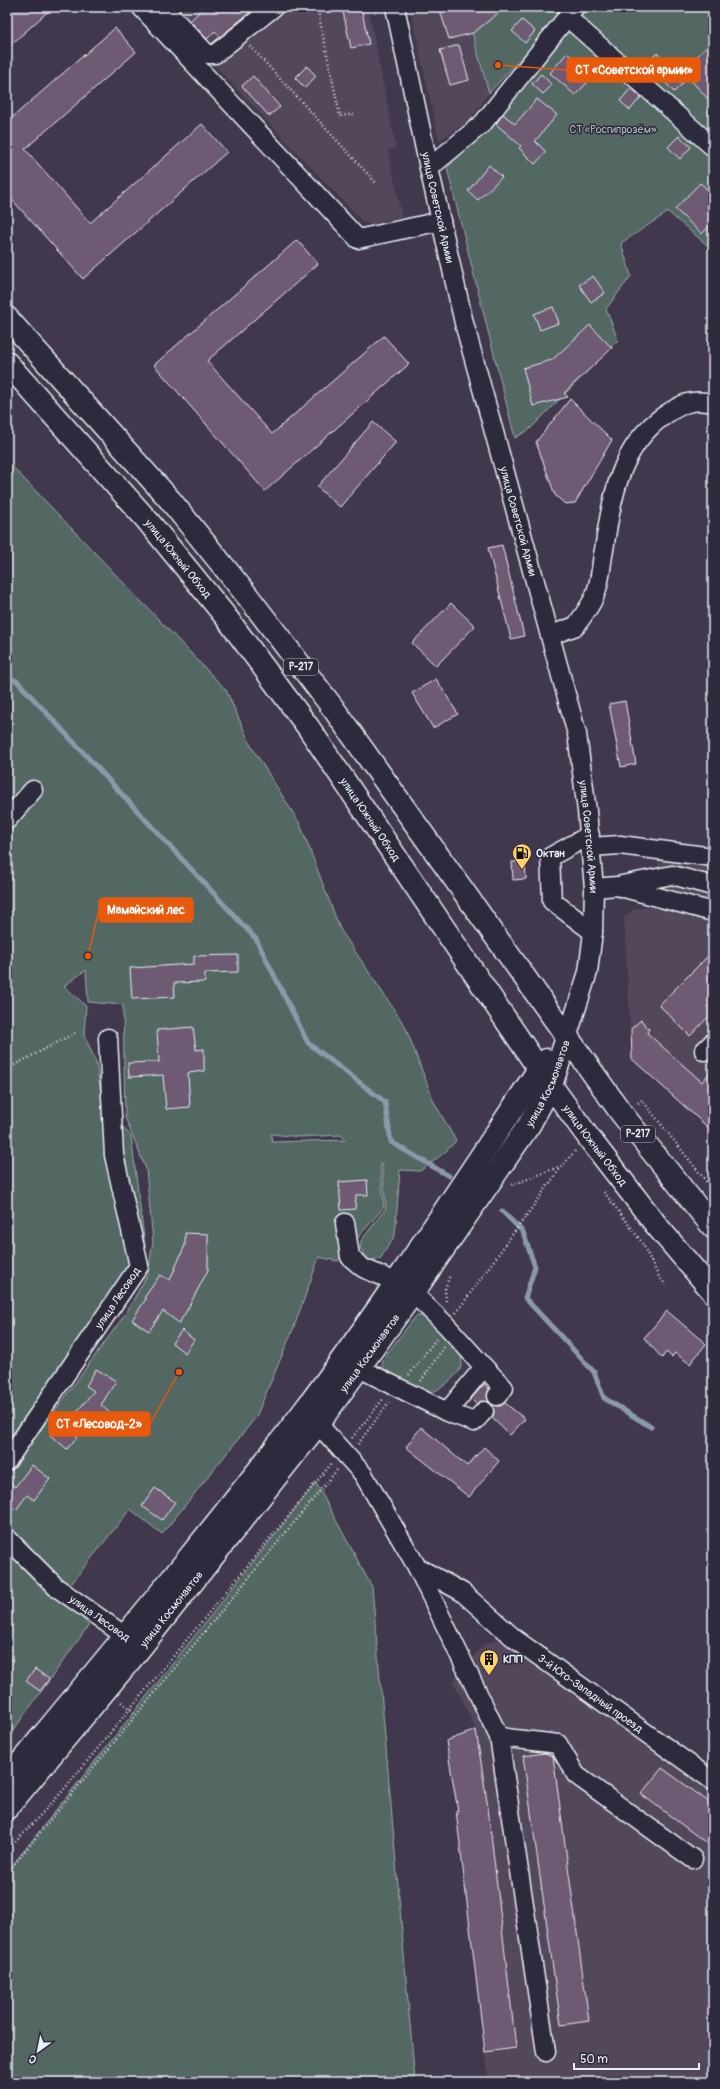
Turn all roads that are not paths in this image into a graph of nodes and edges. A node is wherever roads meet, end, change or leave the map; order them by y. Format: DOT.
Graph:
graph roads {
  1 [pos="141,7"];
  2 [pos="166,7"];
  3 [pos="274,7"];
  4 [pos="396,7"];
  5 [pos="571,12"];
  6 [pos="713,147"];
  7 [pos="429,168"];
  8 [pos="441,221"];
  9 [pos="7,318"];
  10 [pos="7,363"];
  11 [pos="713,403"];
  12 [pos="551,635"];
  13 [pos="33,790"];
  14 [pos="7,820"];
  15 [pos="590,841"];
  16 [pos="713,857"];
  17 [pos="617,886"];
  18 [pos="713,886"];
  19 [pos="594,888"];
  20 [pos="713,912"];
  21 [pos="593,932"];
  22 [pos="108,1038"];
  23 [pos="567,1038"];
  24 [pos="545,1077"];
  25 [pos="344,1223"];
  26 [pos="713,1227"];
  27 [pos="404,1288"];
  28 [pos="713,1292"];
  29 [pos="484,1367"];
  30 [pos="359,1368"];
  31 [pos="497,1396"];
  32 [pos="484,1411"];
  33 [pos="446,1412"];
  34 [pos="318,1424"];
  35 [pos="7,1461"];
  36 [pos="7,1538"];
  37 [pos="417,1567"];
  38 [pos="133,1641"];
  39 [pos="499,1737"];
  40 [pos="7,1779"];
  41 [pos="713,1781"];
  42 [pos="7,1808"];
  43 [pos="693,1859"];
  44 [pos="546,2052"];
  1 -- 8 [label="street"];
  2 -- 3 [label="street"];
  4 -- 7 [label="street, улица Советской Армии"];
  5 -- 6 [label="street"];
  5 -- 7 [label="street"];
  7 -- 8 [label="street, улица Советской Армии"];
  8 -- 12 [label="street, улица Советской Армии"];
  9 -- 23 [label="main road, Р-217"];
  10 -- 24 [label="main road, улица Южный Обход / Р-217"];
  11 -- 12 [label="street"];
  12 -- 15 [label="street, улица Советской Армии"];
  13 -- 14 [label="street"];
  15 -- 16 [label="street"];
  15 -- 19 [label="street, улица Советской Армии"];
  15 -- 21 [label="street"];
  17 -- 18 [label="street"];
  17 -- 19 [label="street"];
  17 -- 20 [label="street"];
  19 -- 21 [label="street, улица Советской Армии"];
  21 -- 23 [label="street, улица Советской Армии"];
  22 -- 35 [label="street, улица Лесовод"];
  23 -- 24 [label="main road, улица Космонавтов"];
  23 -- 26 [label="main road, Р-217"];
  24 -- 27 [label="main road, улица Космонавтов"];
  24 -- 28 [label="main road, улица Южный Обход / Р-217"];
  25 -- 27 [label="street"];
  27 -- 29 [label="street"];
  27 -- 30 [label="main road, улица Космонавтов"];
  27 -- 38 [label="main road, улица Космонавтов"];
  29 -- 31 [label="street"];
  29 -- 33 [label="street"];
  30 -- 33 [label="street"];
  30 -- 34 [label="main road, улица Космонавтов"];
  32 -- 33 [label="street"];
  34 -- 37 [label="street"];
  34 -- 38 [label="main road, улица Космонавтов"];
  36 -- 38 [label="street, улица Лесовод"];
  37 -- 39 [label="street"];
  37 -- 41 [label="street, 3-й Юго-Западный проезд"];
  38 -- 40 [label="main road, улица Космонавтов"];
  38 -- 42 [label="main road, улица Космонавтов"];
  39 -- 43 [label="street"];
  39 -- 44 [label="street"];
}
